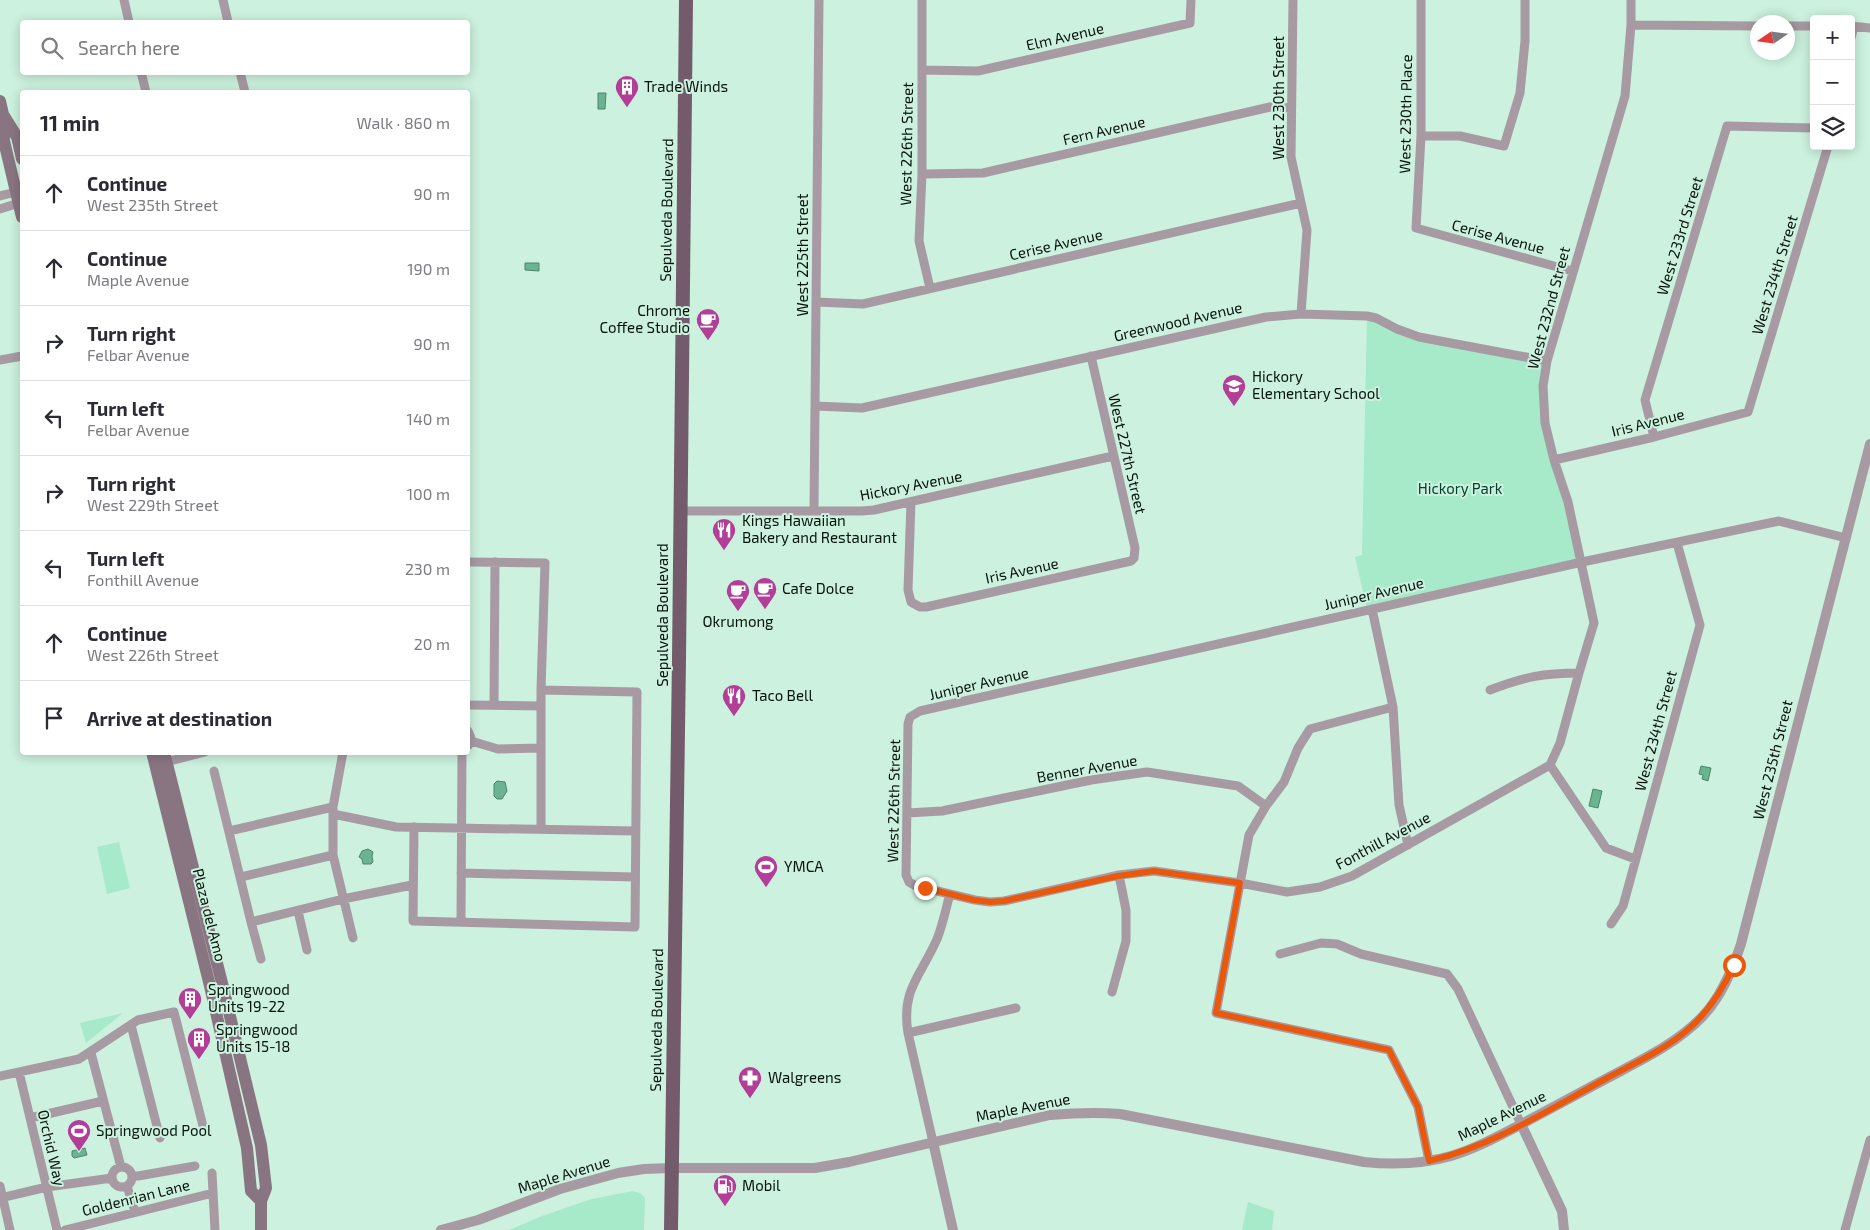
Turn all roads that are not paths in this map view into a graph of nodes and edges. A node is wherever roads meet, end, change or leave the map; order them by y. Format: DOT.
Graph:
graph roads {
  1 [pos="124,0"];
  2 [pos="223,0"];
  3 [pos="686,0"];
  4 [pos="819,0"];
  5 [pos="922,0"];
  6 [pos="1191,0"];
  7 [pos="1293,0"];
  8 [pos="1422,0"];
  9 [pos="1525,0"];
  10 [pos="1631,0"];
  11 [pos="129,20"];
  12 [pos="228,20"];
  13 [pos="1631,25"];
  14 [pos="1750,26"];
  15 [pos="1795,26"];
  16 [pos="1810,26"];
  17 [pos="1855,26"];
  18 [pos="1870,28"];
  19 [pos="922,70"];
  20 [pos="142,75"];
  21 [pos="241,75"];
  22 [pos="146,90"];
  23 [pos="244,90"];
  24 [pos="2,108"];
  25 [pos="1291,108"];
  26 [pos="1810,128"];
  27 [pos="1421,136"];
  28 [pos="20,150"];
  29 [pos="1827,150"];
  30 [pos="922,174"];
  31 [pos="19,195"];
  32 [pos="0,196"];
  33 [pos="1301,202"];
  34 [pos="0,208"];
  35 [pos="1416,228"];
  36 [pos="1572,272"];
  37 [pos="930,288"];
  38 [pos="816,302"];
  39 [pos="1301,314"];
  40 [pos="20,355"];
  41 [pos="1091,356"];
  42 [pos="0,360"];
  43 [pos="1546,361"];
  44 [pos="815,406"];
  45 [pos="1748,412"];
  46 [pos="1654,436"];
  47 [pos="1870,444"];
  48 [pos="1113,456"];
  49 [pos="1554,460"];
  50 [pos="911,502"];
  51 [pos="814,510"];
  52 [pos="680,511"];
  53 [pos="1846,538"];
  54 [pos="1677,543"];
  55 [pos="1134,558"];
  56 [pos="470,562"];
  57 [pos="495,562"];
  58 [pos="1582,562"];
  59 [pos="1372,609"];
  60 [pos="1579,673"];
  61 [pos="541,690"];
  62 [pos="1490,690"];
  63 [pos="470,705"];
  64 [pos="494,705"];
  65 [pos="541,706"];
  66 [pos="1393,707"];
  67 [pos="910,717"];
  68 [pos="470,744"];
  69 [pos="541,748"];
  70 [pos="342,755"];
  71 [pos="462,755"];
  72 [pos="157,756"];
  73 [pos="1550,765"];
  74 [pos="214,770"];
  75 [pos="1266,806"];
  76 [pos="333,811"];
  77 [pos="907,813"];
  78 [pos="414,827"];
  79 [pos="462,828"];
  80 [pos="541,829"];
  81 [pos="636,830"];
  82 [pos="229,831"];
  83 [pos="1408,845"];
  84 [pos="333,855"];
  85 [pos="1635,860"];
  86 [pos="461,873"];
  87 [pos="636,876"];
  88 [pos="1118,876"];
  89 [pos="241,877"];
  90 [pos="1240,883"];
  91 [pos="412,884"];
  92 [pos="950,894"];
  93 [pos="343,899"];
  94 [pos="298,911"];
  95 [pos="251,922"];
  96 [pos="461,922"];
  97 [pos="1611,924"];
  98 [pos="353,938"];
  99 [pos="307,950"];
  100 [pos="1280,954"];
  101 [pos="260,959"];
  102 [pos="216,984"];
  103 [pos="1112,992"];
  104 [pos="1016,1008"];
  105 [pos="132,1025"];
  106 [pos="908,1033"];
  107 [pos="91,1053"];
  108 [pos="1654,1053"];
  109 [pos="19,1072"];
  110 [pos="0,1076"];
  111 [pos="103,1101"];
  112 [pos="30,1118"];
  113 [pos="1521,1124"];
  114 [pos="203,1126"];
  115 [pos="160,1138"];
  116 [pos="1870,1140"];
  117 [pos="933,1142"];
  118 [pos="262,1150"];
  119 [pos="247,1153"];
  120 [pos="1429,1161"];
  121 [pos="195,1166"];
  122 [pos="121,1167"];
  123 [pos="671,1168"];
  124 [pos="212,1173"];
  125 [pos="132,1176"];
  126 [pos="112,1178"];
  127 [pos="0,1186"];
  128 [pos="127,1186"];
  129 [pos="46,1187"];
  130 [pos="213,1193"];
  131 [pos="1,1198"];
  132 [pos="261,1200"];
  133 [pos="135,1212"];
  134 [pos="10,1230"];
  135 [pos="57,1230"];
  136 [pos="65,1230"];
  137 [pos="215,1230"];
  138 [pos="260,1230"];
  139 [pos="441,1230"];
  140 [pos="671,1230"];
  141 [pos="953,1230"];
  142 [pos="1564,1230"];
  143 [pos="1845,1230"];
  1 -- 11 [label="street"];
  2 -- 12 [label="street"];
  3 -- 52 [label="main road, Sepulveda Boulevard"];
  4 -- 38 [label="street, West 225th Street"];
  5 -- 19 [label="street, West 226th Street"];
  6 -- 19 [label="street, Elm Avenue"];
  7 -- 25 [label="street, West 230th Street"];
  8 -- 27 [label="street, West 230th Place"];
  9 -- 27 [label="street"];
  10 -- 13 [label="street, West 232nd Street"];
  13 -- 14 [label="street"];
  13 -- 36 [label="street, West 232nd Street"];
  15 -- 16 [label="street"];
  17 -- 18 [label="street"];
  19 -- 30 [label="street, West 226th Street"];
  20 -- 22 [label="street"];
  21 -- 23 [label="street"];
  24 -- 28 [label="main road"];
  24 -- 31 [label="main road"];
  25 -- 30 [label="street, Fern Avenue"];
  25 -- 33 [label="street, West 230th Street"];
  26 -- 46 [label="street, West 233rd Street"];
  27 -- 35 [label="street, West 230th Place"];
  29 -- 45 [label="street, West 234th Street"];
  30 -- 37 [label="street, West 226th Street"];
  31 -- 32 [label="street"];
  31 -- 34 [label="street"];
  33 -- 37 [label="street, Cerise Avenue"];
  33 -- 39 [label="street, West 230th Street"];
  35 -- 36 [label="street, Cerise Avenue"];
  36 -- 43 [label="street, West 232nd Street"];
  37 -- 38 [label="street, Cerise Avenue"];
  38 -- 44 [label="street, West 225th Street"];
  39 -- 41 [label="street, Greenwood Avenue"];
  39 -- 43 [label="street, Greenwood Avenue"];
  40 -- 42 [label="street"];
  41 -- 44 [label="street, Greenwood Avenue"];
  41 -- 48 [label="street, West 227th Street"];
  43 -- 49 [label="street, West 232nd Street"];
  44 -- 51 [label="street, West 225th Street"];
  45 -- 46 [label="street, Iris Avenue"];
  46 -- 49 [label="street, Iris Avenue"];
  47 -- 53 [label="street, West 235th Street"];
  48 -- 50 [label="street, Hickory Avenue"];
  48 -- 55 [label="street, West 227th Street"];
  49 -- 58 [label="street, West 232nd Street"];
  50 -- 51 [label="street, Hickory Avenue"];
  50 -- 55 [label="street, Iris Avenue"];
  51 -- 52 [label="street, Hickory Avenue"];
  52 -- 123 [label="main road, Sepulveda Boulevard"];
  53 -- 54 [label="street, Juniper Avenue"];
  53 -- 108 [label="street, West 235th Street"];
  54 -- 58 [label="street, Juniper Avenue"];
  54 -- 85 [label="street, West 234th Street"];
  56 -- 57 [label="street"];
  57 -- 61 [label="street"];
  57 -- 64 [label="street"];
  58 -- 59 [label="street, Juniper Avenue"];
  58 -- 60 [label="street, West 232nd Street"];
  59 -- 66 [label="street"];
  59 -- 67 [label="street, Juniper Avenue"];
  60 -- 62 [label="street"];
  60 -- 73 [label="street, West 232nd Street"];
  61 -- 65 [label="street"];
  61 -- 81 [label="street"];
  63 -- 64 [label="street"];
  64 -- 65 [label="street"];
  65 -- 69 [label="street"];
  66 -- 75 [label="street"];
  66 -- 83 [label="street"];
  67 -- 77 [label="street, West 226th Street"];
  68 -- 69 [label="street"];
  69 -- 80 [label="street"];
  70 -- 76 [label="street"];
  71 -- 79 [label="street"];
  72 -- 102 [label="main road, Plaza del Amo"];
  73 -- 83 [label="street, Fonthill Avenue"];
  73 -- 85 [label="street"];
  74 -- 82 [label="street"];
  75 -- 77 [label="street, Benner Avenue"];
  75 -- 90 [label="street"];
  76 -- 78 [label="street"];
  76 -- 82 [label="street"];
  76 -- 84 [label="street"];
  77 -- 92 [label="street, West 226th Street"];
  78 -- 79 [label="street"];
  78 -- 91 [label="street"];
  79 -- 80 [label="street"];
  79 -- 86 [label="street"];
  80 -- 81 [label="street"];
  81 -- 87 [label="street"];
  82 -- 89 [label="street"];
  83 -- 90 [label="street, Fonthill Avenue"];
  84 -- 89 [label="street"];
  84 -- 93 [label="street"];
  85 -- 97 [label="street, West 234th Street"];
  86 -- 87 [label="street"];
  86 -- 96 [label="street"];
  87 -- 96 [label="street"];
  88 -- 90 [label="street, Fonthill Avenue"];
  88 -- 92 [label="street, Fonthill Avenue"];
  88 -- 103 [label="street"];
  89 -- 95 [label="street"];
  90 -- 120 [label="street"];
  91 -- 93 [label="street"];
  91 -- 96 [label="street"];
  92 -- 106 [label="street"];
  93 -- 94 [label="street"];
  93 -- 98 [label="street"];
  94 -- 95 [label="street"];
  94 -- 99 [label="street"];
  95 -- 101 [label="street"];
  100 -- 113 [label="street"];
  102 -- 118 [label="main road, Plaza del Amo"];
  102 -- 119 [label="main road, Plaza del Amo"];
  104 -- 106 [label="street"];
  105 -- 107 [label="street"];
  105 -- 114 [label="street"];
  105 -- 115 [label="street"];
  106 -- 117 [label="street"];
  107 -- 109 [label="street"];
  107 -- 111 [label="street"];
  108 -- 113 [label="street, Maple Avenue"];
  109 -- 110 [label="street"];
  109 -- 112 [label="street, Orchid Way"];
  111 -- 112 [label="street"];
  111 -- 122 [label="street"];
  112 -- 129 [label="street, Orchid Way"];
  113 -- 120 [label="street, Maple Avenue"];
  113 -- 142 [label="street"];
  116 -- 143 [label="street"];
  117 -- 120 [label="street, Maple Avenue"];
  117 -- 123 [label="street, Maple Avenue"];
  117 -- 141 [label="street"];
  118 -- 119 [label="main road"];
  118 -- 132 [label="main road, Plaza del Amo"];
  119 -- 132 [label="main road, Plaza del Amo"];
  121 -- 125 [label="street"];
  122 -- 125 [label="street"];
  122 -- 126 [label="street"];
  123 -- 139 [label="street, Maple Avenue"];
  123 -- 140 [label="main road, Sepulveda Boulevard"];
  124 -- 130 [label="street"];
  125 -- 128 [label="street"];
  126 -- 128 [label="street"];
  126 -- 129 [label="street"];
  127 -- 131 [label="street"];
  128 -- 133 [label="street"];
  129 -- 131 [label="street"];
  129 -- 135 [label="street, Orchid Way"];
  130 -- 133 [label="street, Goldenrian Lane"];
  130 -- 137 [label="street"];
  131 -- 134 [label="street"];
  132 -- 138 [label="main road, Plaza del Amo"];
  133 -- 136 [label="street, Goldenrian Lane"];
}
